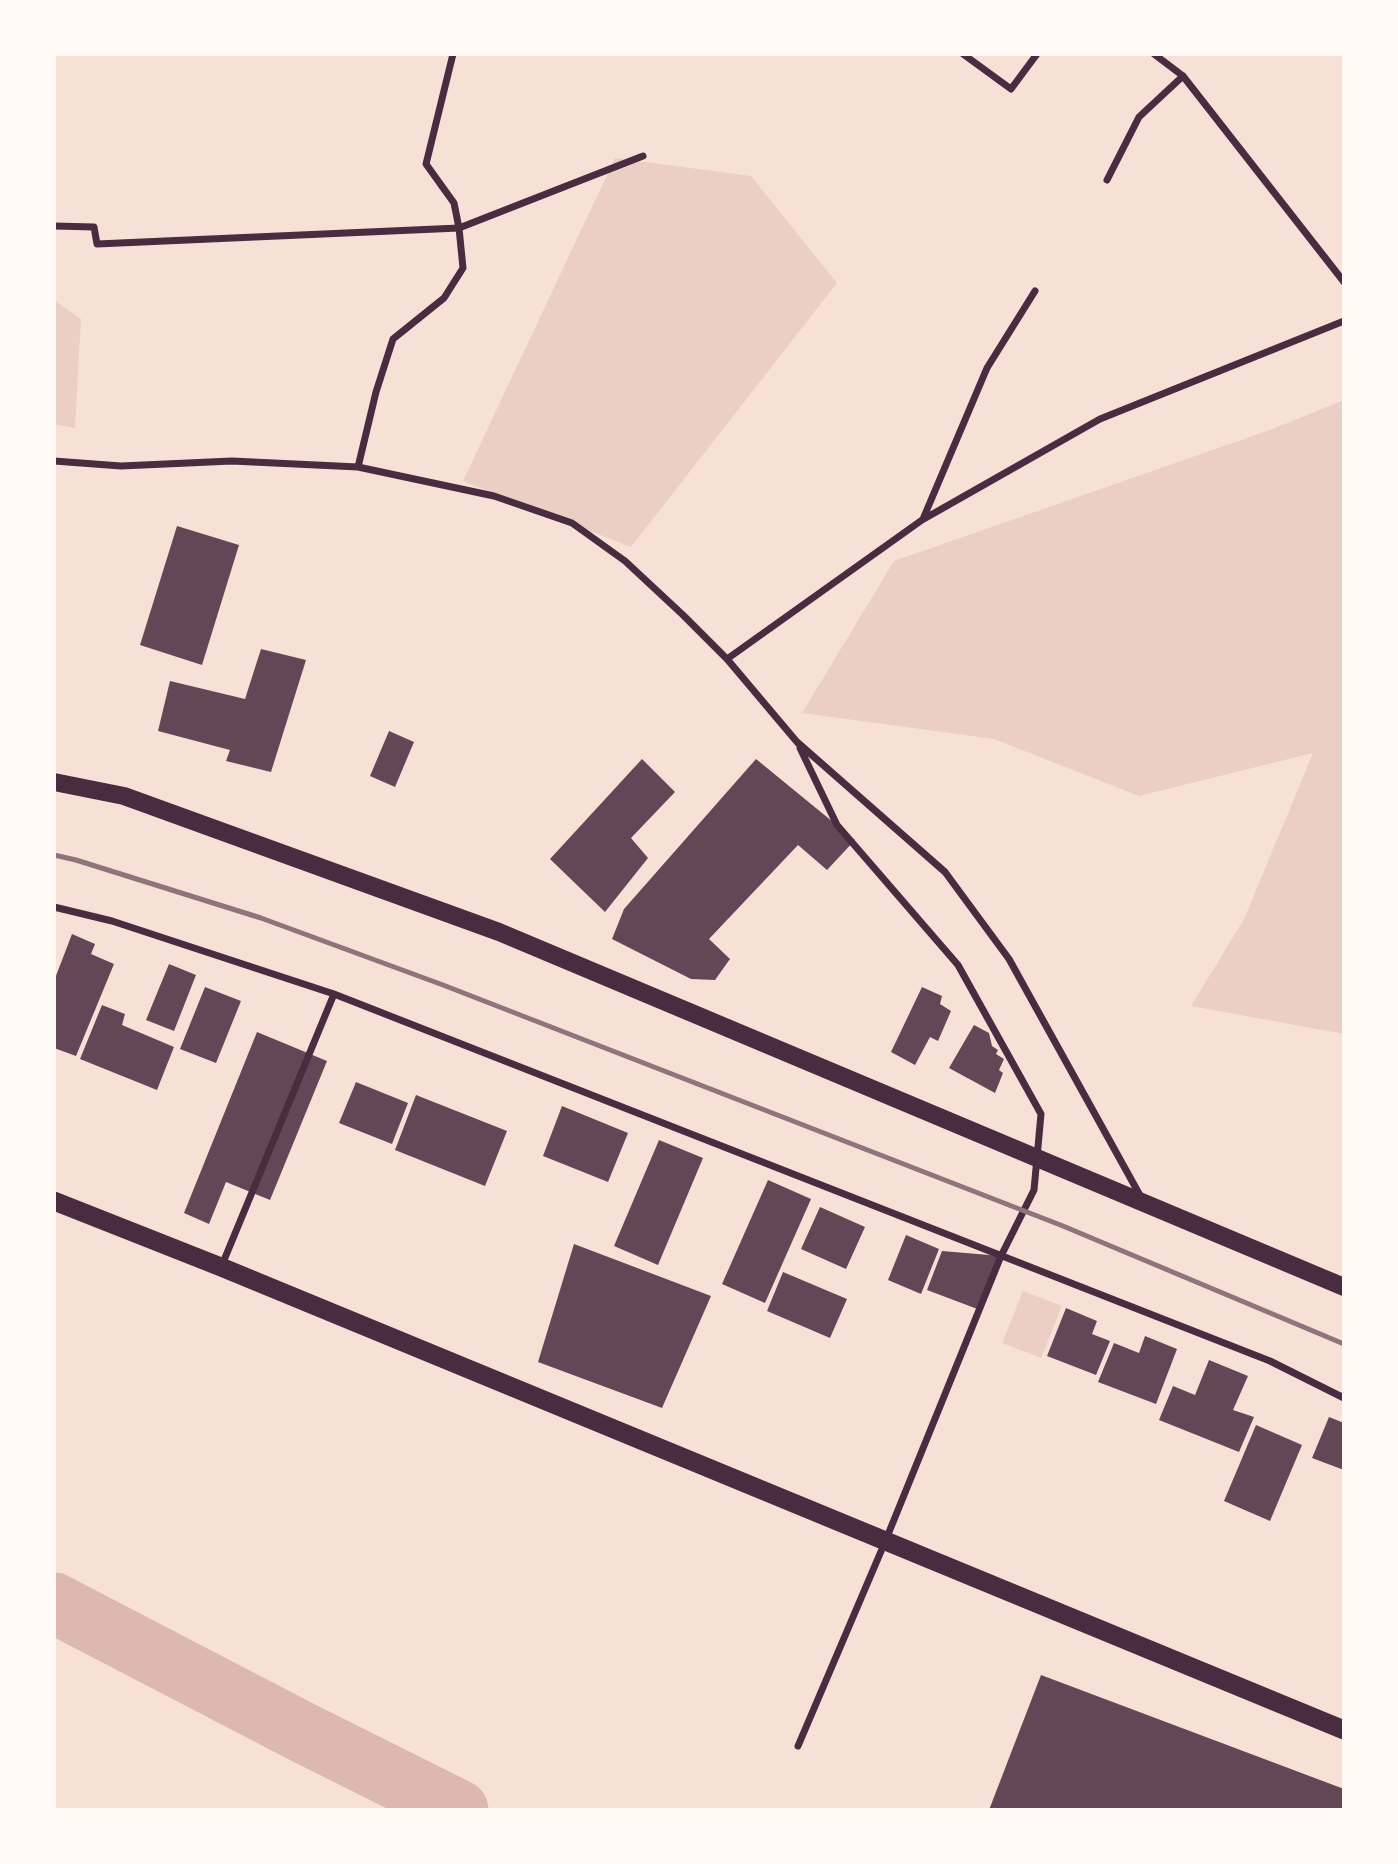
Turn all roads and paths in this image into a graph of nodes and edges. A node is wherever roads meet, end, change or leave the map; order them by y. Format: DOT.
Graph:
graph roads {
  1 [pos="453,54"];
  2 [pos="963,54"];
  3 [pos="1037,54"];
  4 [pos="1154,54"];
  5 [pos="1183,76"];
  6 [pos="643,156"];
  7 [pos="1107,180"];
  8 [pos="54,226"];
  9 [pos="459,228"];
  10 [pos="1344,282"];
  11 [pos="1035,291"];
  12 [pos="1344,321"];
  13 [pos="54,461"];
  14 [pos="358,467"];
  15 [pos="922,520"];
  16 [pos="727,659"];
  17 [pos="797,742"];
  18 [pos="54,782"];
  19 [pos="54,907"];
  20 [pos="334,994"];
  21 [pos="54,1201"];
  22 [pos="1144,1202"];
  23 [pos="1001,1256"];
  24 [pos="221,1267"];
  25 [pos="1344,1287"];
  26 [pos="1344,1398"];
  27 [pos="885,1542"];
  28 [pos="1344,1730"];
  29 [pos="798,1746"];
  1 -- 9 [label="street"];
  2 -- 3 [label="street"];
  4 -- 5 [label="street"];
  5 -- 7 [label="street"];
  5 -- 10 [label="street"];
  6 -- 9 [label="street"];
  8 -- 9 [label="street"];
  9 -- 14 [label="street"];
  11 -- 15 [label="street"];
  12 -- 15 [label="street"];
  13 -- 14 [label="street"];
  14 -- 16 [label="street"];
  15 -- 16 [label="street"];
  16 -- 17 [label="street"];
  17 -- 22 [label="street"];
  17 -- 23 [label="street"];
  18 -- 22 [label="main road"];
  19 -- 20 [label="street"];
  20 -- 23 [label="street"];
  20 -- 24 [label="street"];
  21 -- 24 [label="highway"];
  22 -- 25 [label="main road"];
  23 -- 26 [label="street"];
  23 -- 27 [label="street"];
  24 -- 27 [label="highway"];
  27 -- 28 [label="highway"];
  27 -- 29 [label="street"];
}
